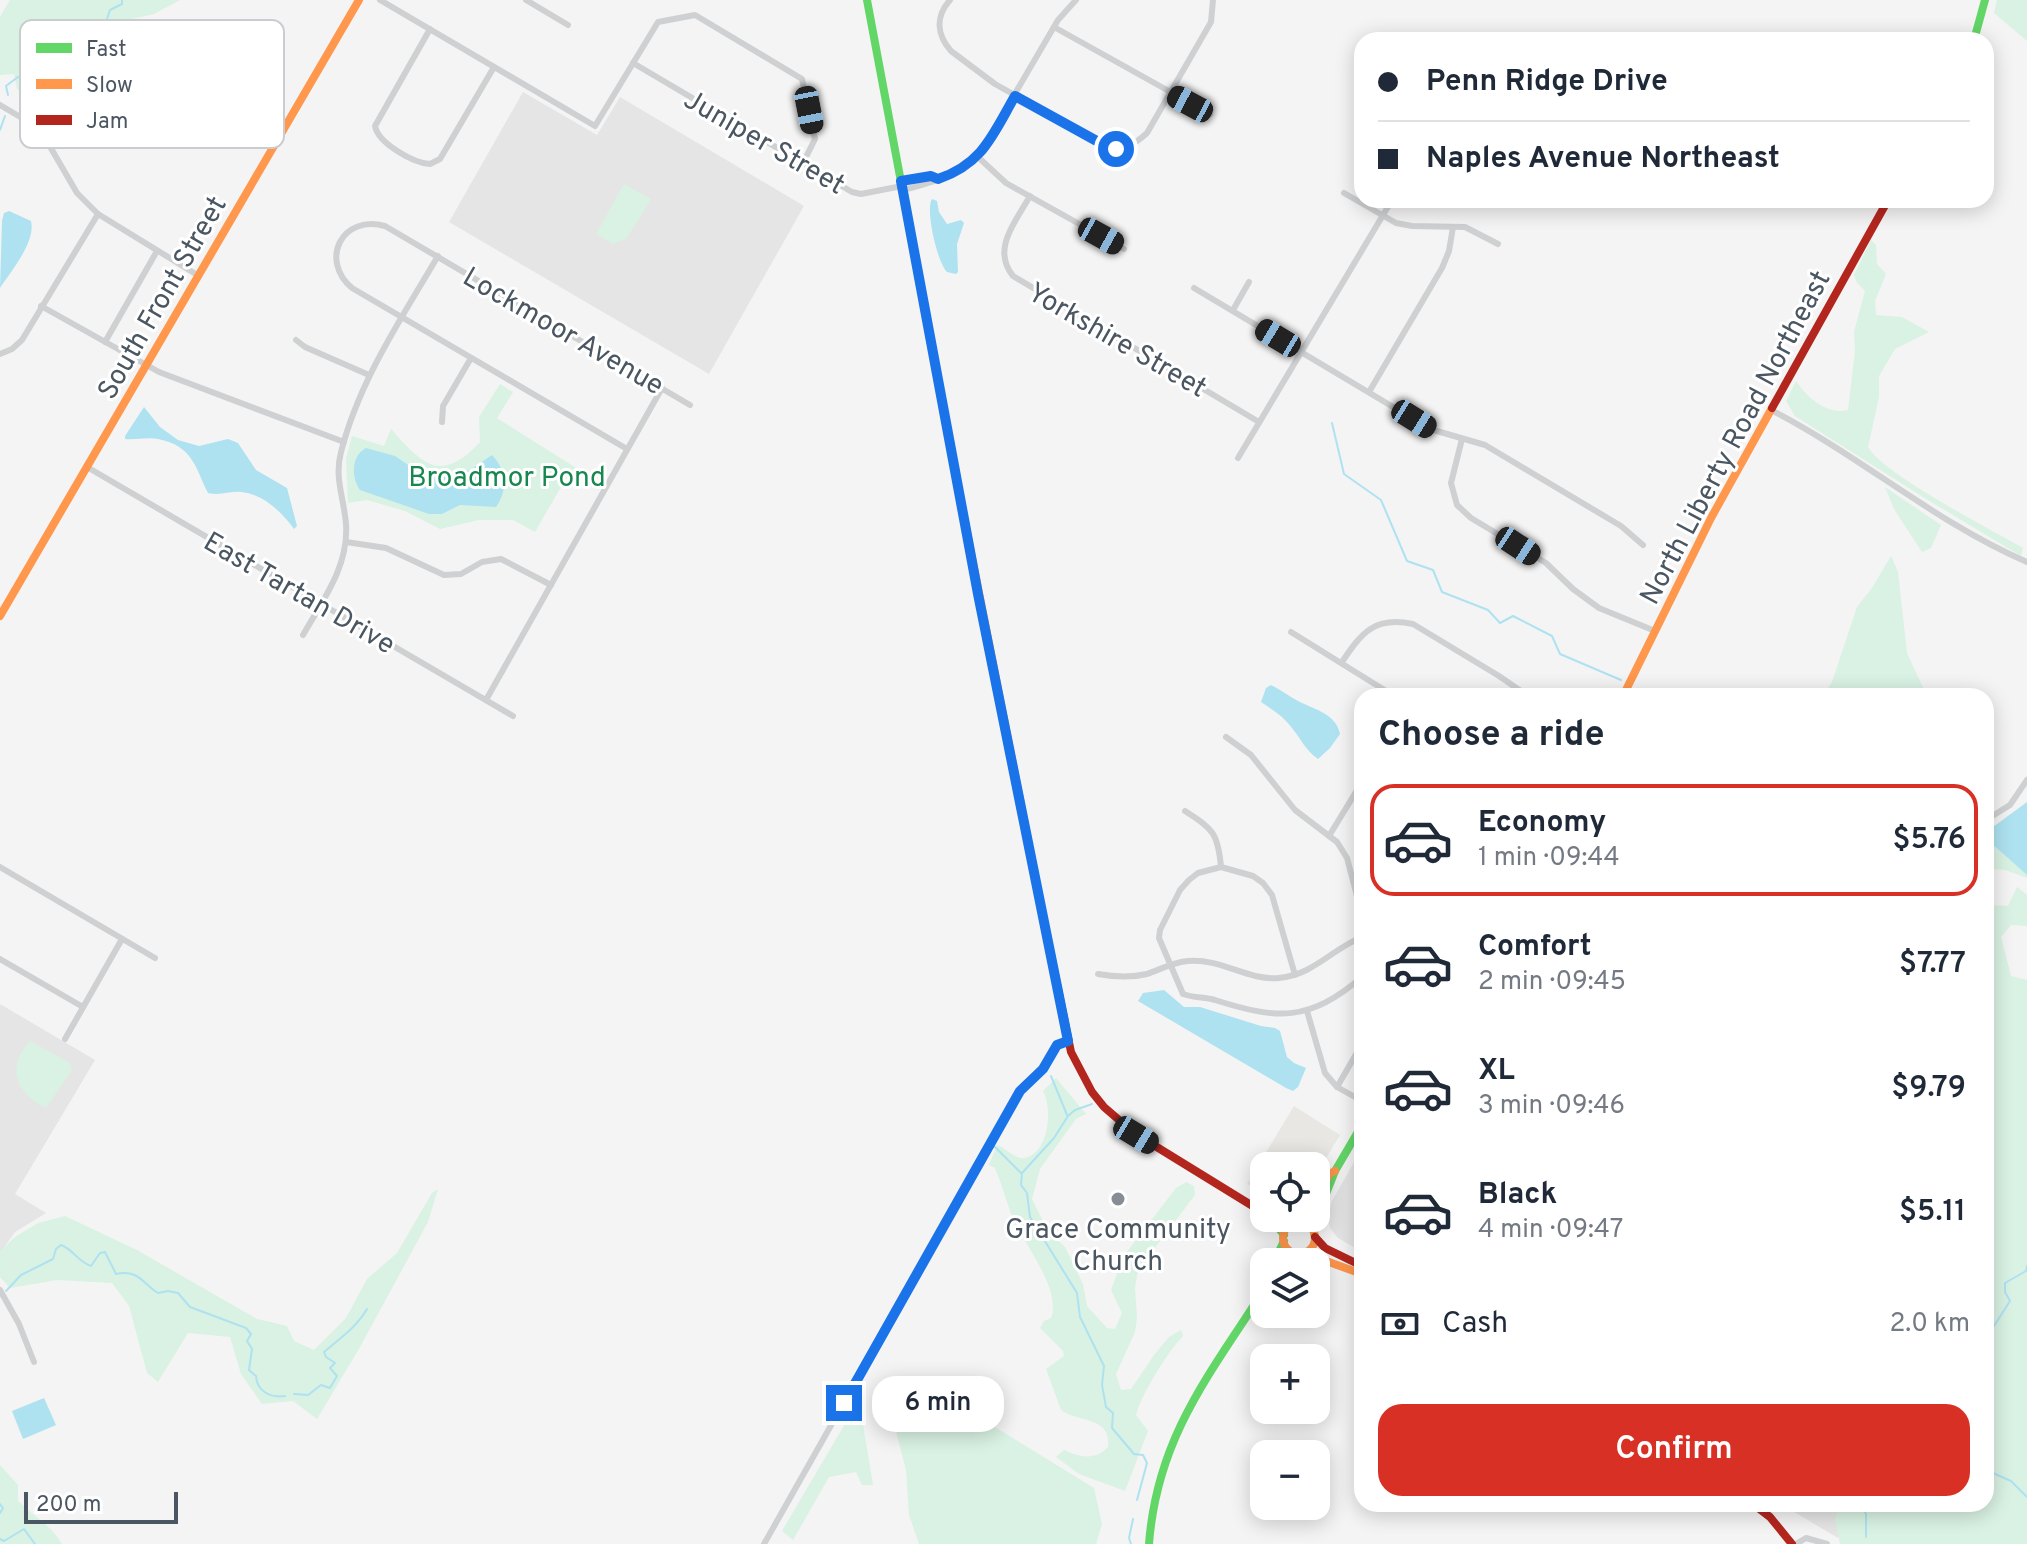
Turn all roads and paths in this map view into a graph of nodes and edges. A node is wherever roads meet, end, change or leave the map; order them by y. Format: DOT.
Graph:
graph roads {
  1 [pos="359,0"];
  2 [pos="380,0"];
  3 [pos="526,0"];
  4 [pos="867,0"];
  5 [pos="950,0"];
  6 [pos="1076,0"];
  7 [pos="1213,0"];
  8 [pos="1985,0"];
  9 [pos="568,25"];
  10 [pos="1054,27"];
  11 [pos="430,29"];
  12 [pos="1976,32"];
  13 [pos="633,63"];
  14 [pos="494,67"];
  15 [pos="1171,93"];
  16 [pos="1015,96"];
  17 [pos="0,105"];
  18 [pos="1210,114"];
  19 [pos="20,117"];
  20 [pos="284,129"];
  21 [pos="51,148"];
  22 [pos="273,148"];
  23 [pos="978,157"];
  24 [pos="803,163"];
  25 [pos="902,186"];
  26 [pos="1344,193"];
  27 [pos="1030,196"];
  28 [pos="1354,199"];
  29 [pos="1369,208"];
  30 [pos="1387,208"];
  31 [pos="1884,208"];
  32 [pos="98,214"];
  33 [pos="1382,216"];
  34 [pos="1453,227"];
  35 [pos="1498,244"];
  36 [pos="1124,249"];
  37 [pos="157,251"];
  38 [pos="438,256"];
  39 [pos="199,276"];
  40 [pos="1249,282"];
  41 [pos="1194,288"];
  42 [pos="41,306"];
  43 [pos="1233,310"];
  44 [pos="402,317"];
  45 [pos="296,340"];
  46 [pos="105,342"];
  47 [pos="1301,351"];
  48 [pos="0,354"];
  49 [pos="471,358"];
  50 [pos="147,365"];
  51 [pos="369,375"];
  52 [pos="662,388"];
  53 [pos="1369,392"];
  54 [pos="690,405"];
  55 [pos="1771,410"];
  56 [pos="442,422"];
  57 [pos="1259,422"];
  58 [pos="1462,439"];
  59 [pos="344,442"];
  60 [pos="627,449"];
  61 [pos="1238,458"];
  62 [pos="87,467"];
  63 [pos="346,542"];
  64 [pos="1643,545"];
  65 [pos="2027,562"];
  66 [pos="551,585"];
  67 [pos="321,604"];
  68 [pos="0,616"];
  69 [pos="1655,631"];
  70 [pos="1291,632"];
  71 [pos="303,635"];
  72 [pos="1342,662"];
  73 [pos="1382,688"];
  74 [pos="1515,688"];
  75 [pos="1627,688"];
  76 [pos="486,700"];
  77 [pos="513,716"];
  78 [pos="1226,737"];
  79 [pos="2027,780"];
  80 [pos="1354,795"];
  81 [pos="1185,811"];
  82 [pos="1994,815"];
  83 [pos="1329,836"];
  84 [pos="0,867"];
  85 [pos="1221,867"];
  86 [pos="1354,885"];
  87 [pos="122,939"];
  88 [pos="1354,941"];
  89 [pos="155,958"];
  90 [pos="0,959"];
  91 [pos="1170,964"];
  92 [pos="1098,974"];
  93 [pos="1295,975"];
  94 [pos="1354,983"];
  95 [pos="83,1007"];
  96 [pos="1307,1011"];
  97 [pos="65,1039"];
  98 [pos="1068,1041"];
  99 [pos="1354,1058"];
  100 [pos="1337,1087"];
  101 [pos="1354,1097"];
  102 [pos="1354,1139"];
  103 [pos="1335,1171"];
  104 [pos="1330,1174"];
  105 [pos="1246,1200"];
  106 [pos="1250,1201"];
  107 [pos="1250,1203"];
  108 [pos="1280,1232"];
  109 [pos="1286,1232"];
  110 [pos="1313,1232"];
  111 [pos="1315,1235"];
  112 [pos="1284,1238"];
  113 [pos="1280,1248"];
  114 [pos="1289,1248"];
  115 [pos="1308,1248"];
  116 [pos="1354,1262"];
  117 [pos="1330,1263"];
  118 [pos="1354,1271"];
  119 [pos="0,1290"];
  120 [pos="1250,1313"];
  121 [pos="34,1362"];
  122 [pos="1763,1512"];
  123 [pos="764,1544"];
  124 [pos="1149,1544"];
  125 [pos="1794,1544"];
  126 [pos="1827,1544"];
  1 -- 20 [label="main road, South Front Street"];
  2 -- 11 [label="street"];
  3 -- 9 [label="street"];
  4 -- 25 [label="main road"];
  5 -- 16 [label="street"];
  6 -- 10 [label="street"];
  7 -- 15 [label="street"];
  8 -- 12 [label="main road"];
  10 -- 15 [label="street"];
  10 -- 16 [label="street"];
  11 -- 14 [label="street"];
  11 -- 14 [label="street"];
  13 -- 14 [label="street"];
  13 -- 24 [label="street, Juniper Street"];
  13 -- 24 [label="street"];
  15 -- 16 [label="street"];
  15 -- 18 [label="street"];
  16 -- 23 [label="street"];
  17 -- 19 [label="street"];
  21 -- 32 [label="street"];
  22 -- 39 [label="main road, South Front Street"];
  23 -- 25 [label="street, Juniper Street"];
  23 -- 27 [label="street"];
  24 -- 25 [label="street, Juniper Street"];
  25 -- 98 [label="main road"];
  26 -- 28 [label="street"];
  27 -- 36 [label="street"];
  27 -- 57 [label="street, Yorkshire Street"];
  29 -- 33 [label="street"];
  30 -- 33 [label="street"];
  31 -- 55 [label="main road, North Liberty Road Northeast"];
  32 -- 37 [label="street"];
  32 -- 42 [label="street"];
  33 -- 34 [label="street"];
  33 -- 47 [label="street"];
  34 -- 35 [label="street"];
  34 -- 53 [label="street"];
  37 -- 39 [label="street"];
  37 -- 46 [label="street"];
  38 -- 44 [label="street"];
  38 -- 44 [label="street, Lockmoor Avenue"];
  38 -- 52 [label="street, Lockmoor Avenue"];
  39 -- 50 [label="main road, South Front Street"];
  40 -- 43 [label="street"];
  41 -- 43 [label="street"];
  42 -- 46 [label="street"];
  42 -- 48 [label="street"];
  43 -- 47 [label="street"];
  44 -- 49 [label="street, Lockmoor Avenue"];
  44 -- 51 [label="street"];
  45 -- 51 [label="street"];
  46 -- 50 [label="street"];
  47 -- 53 [label="street"];
  47 -- 57 [label="street"];
  49 -- 56 [label="street"];
  49 -- 60 [label="street, Lockmoor Avenue"];
  50 -- 59 [label="street"];
  50 -- 62 [label="main road, South Front Street"];
  51 -- 59 [label="street"];
  52 -- 54 [label="street, Lockmoor Avenue"];
  52 -- 60 [label="street"];
  53 -- 58 [label="street"];
  55 -- 65 [label="street"];
  55 -- 69 [label="main road, North Liberty Road Northeast"];
  57 -- 61 [label="street"];
  58 -- 64 [label="street"];
  58 -- 69 [label="street"];
  59 -- 63 [label="street"];
  60 -- 66 [label="street"];
  62 -- 67 [label="street, East Tartan Drive"];
  62 -- 68 [label="main road, South Front Street"];
  63 -- 66 [label="street"];
  63 -- 67 [label="street"];
  66 -- 76 [label="street"];
  67 -- 71 [label="street"];
  67 -- 76 [label="street, East Tartan Drive"];
  69 -- 75 [label="main road, North Liberty Road Northeast"];
  70 -- 72 [label="street"];
  72 -- 73 [label="street"];
  72 -- 74 [label="street"];
  76 -- 77 [label="street, East Tartan Drive"];
  78 -- 83 [label="street"];
  79 -- 82 [label="street"];
  80 -- 83 [label="street"];
  81 -- 85 [label="street"];
  83 -- 86 [label="street"];
  84 -- 87 [label="street"];
  85 -- 91 [label="street"];
  85 -- 93 [label="street"];
  87 -- 89 [label="street"];
  87 -- 95 [label="street"];
  88 -- 93 [label="street"];
  90 -- 95 [label="street"];
  91 -- 92 [label="street"];
  91 -- 93 [label="street"];
  91 -- 96 [label="street"];
  94 -- 96 [label="street"];
  95 -- 97 [label="street"];
  96 -- 100 [label="street"];
  98 -- 105 [label="main road"];
  98 -- 123 [label="street"];
  99 -- 100 [label="street"];
  100 -- 101 [label="street"];
  102 -- 103 [label="main road"];
  103 -- 104 [label="main road"];
  103 -- 111 [label="main road"];
  105 -- 106 [label="main road"];
  105 -- 107 [label="main road"];
  108 -- 112 [label="main road"];
  109 -- 112 [label="main road"];
  110 -- 111 [label="main road"];
  111 -- 115 [label="main road"];
  111 -- 116 [label="main road"];
  112 -- 113 [label="main road"];
  112 -- 114 [label="main road"];
  117 -- 118 [label="main road"];
  119 -- 121 [label="street"];
  120 -- 124 [label="main road"];
  122 -- 125 [label="main road"];
  125 -- 126 [label="street"];
}
